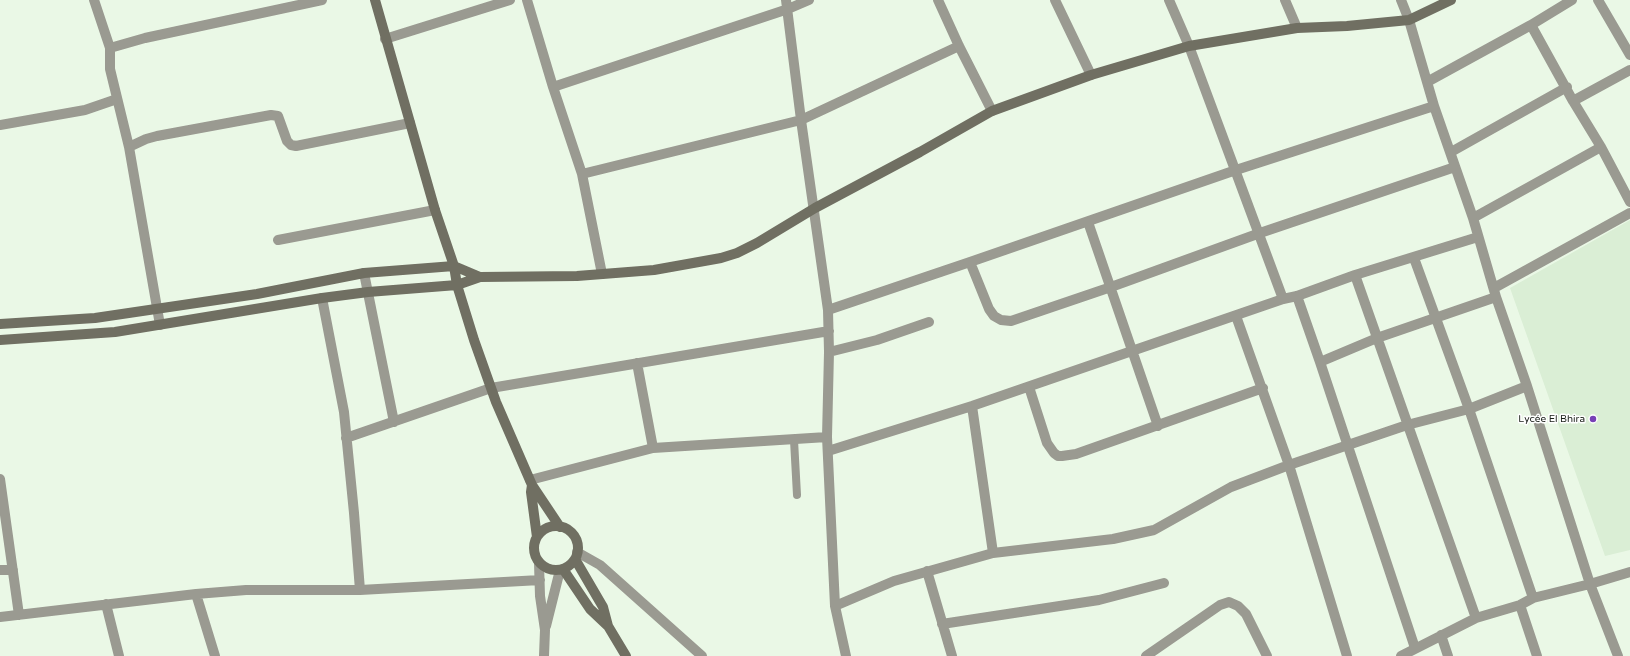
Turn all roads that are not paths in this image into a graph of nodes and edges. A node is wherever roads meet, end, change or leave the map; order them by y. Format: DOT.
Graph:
graph roads {
  1 [pos="94,0"];
  2 [pos="322,0"];
  3 [pos="374,0"];
  4 [pos="510,0"];
  5 [pos="527,0"];
  6 [pos="808,0"];
  7 [pos="938,0"];
  8 [pos="1055,0"];
  9 [pos="1169,0"];
  10 [pos="1285,0"];
  11 [pos="1401,0"];
  12 [pos="1451,0"];
  13 [pos="1572,0"];
  14 [pos="1598,0"];
  15 [pos="787,5"];
  16 [pos="1409,20"];
  17 [pos="1531,25"];
  18 [pos="1297,28"];
  19 [pos="386,39"];
  20 [pos="959,46"];
  21 [pos="1189,46"];
  22 [pos="110,48"];
  23 [pos="1630,55"];
  24 [pos="1630,70"];
  25 [pos="1090,75"];
  26 [pos="1427,82"];
  27 [pos="553,87"];
  28 [pos="1567,87"];
  29 [pos="117,99"];
  30 [pos="1573,101"];
  31 [pos="1434,106"];
  32 [pos="992,111"];
  33 [pos="801,120"];
  34 [pos="410,123"];
  35 [pos="0,125"];
  36 [pos="129,147"];
  37 [pos="1601,147"];
  38 [pos="1451,152"];
  39 [pos="1455,166"];
  40 [pos="1236,170"];
  41 [pos="582,174"];
  42 [pos="1630,202"];
  43 [pos="815,208"];
  44 [pos="435,210"];
  45 [pos="1630,214"];
  46 [pos="1473,218"];
  47 [pos="1088,222"];
  48 [pos="1260,233"];
  49 [pos="1478,237"];
  50 [pos="278,240"];
  51 [pos="1414,258"];
  52 [pos="970,262"];
  53 [pos="454,266"];
  54 [pos="364,273"];
  55 [pos="602,274"];
  56 [pos="1355,275"];
  57 [pos="480,277"];
  58 [pos="458,285"];
  59 [pos="1111,287"];
  60 [pos="368,292"];
  61 [pos="1495,293"];
  62 [pos="1297,296"];
  63 [pos="322,298"];
  64 [pos="1283,298"];
  65 [pos="157,308"];
  66 [pos="828,310"];
  67 [pos="1236,316"];
  68 [pos="1436,317"];
  69 [pos="929,322"];
  70 [pos="0,324"];
  71 [pos="160,325"];
  72 [pos="829,331"];
  73 [pos="1377,338"];
  74 [pos="0,340"];
  75 [pos="1132,350"];
  76 [pos="829,352"];
  77 [pos="638,362"];
  78 [pos="1320,362"];
  79 [pos="1527,386"];
  80 [pos="1029,387"];
  81 [pos="491,388"];
  82 [pos="1263,388"];
  83 [pos="972,406"];
  84 [pos="1469,410"];
  85 [pos="394,422"];
  86 [pos="1407,425"];
  87 [pos="1158,426"];
  88 [pos="827,437"];
  89 [pos="346,438"];
  90 [pos="794,440"];
  91 [pos="1348,446"];
  92 [pos="652,448"];
  93 [pos="828,451"];
  94 [pos="1289,465"];
  95 [pos="0,479"];
  96 [pos="531,483"];
  97 [pos="798,495"];
  98 [pos="560,527"];
  99 [pos="537,537"];
  100 [pos="993,553"];
  101 [pos="576,555"];
  102 [pos="540,563"];
  103 [pos="561,569"];
  104 [pos="0,570"];
  105 [pos="13,570"];
  106 [pos="927,571"];
  107 [pos="1630,572"];
  108 [pos="540,580"];
  109 [pos="1164,583"];
  110 [pos="1590,584"];
  111 [pos="360,590"];
  112 [pos="196,594"];
  113 [pos="1533,598"];
  114 [pos="106,604"];
  115 [pos="1520,605"];
  116 [pos="835,606"];
  117 [pos="19,614"];
  118 [pos="0,617"];
  119 [pos="1476,618"];
  120 [pos="942,624"];
  121 [pos="608,626"];
  122 [pos="544,630"];
  123 [pos="1441,634"];
  124 [pos="1415,648"];
  125 [pos="119,656"];
  126 [pos="215,656"];
  127 [pos="544,656"];
  128 [pos="626,656"];
  129 [pos="702,656"];
  130 [pos="846,656"];
  131 [pos="952,656"];
  132 [pos="1146,656"];
  133 [pos="1267,656"];
  134 [pos="1347,656"];
  135 [pos="1401,656"];
  136 [pos="1448,656"];
  137 [pos="1537,656"];
  138 [pos="1618,656"];
  1 -- 22 [label="street"];
  2 -- 22 [label="street"];
  3 -- 19 [label="street"];
  4 -- 19 [label="street"];
  5 -- 27 [label="street"];
  6 -- 15 [label="street"];
  7 -- 20 [label="street"];
  8 -- 25 [label="street"];
  9 -- 21 [label="street"];
  10 -- 18 [label="street"];
  11 -- 16 [label="street"];
  12 -- 16 [label="street"];
  13 -- 17 [label="street"];
  14 -- 23 [label="street"];
  15 -- 27 [label="street"];
  15 -- 33 [label="street"];
  16 -- 18 [label="street"];
  16 -- 26 [label="street"];
  17 -- 26 [label="street"];
  17 -- 28 [label="street"];
  18 -- 21 [label="street"];
  19 -- 34 [label="street"];
  20 -- 32 [label="street"];
  20 -- 33 [label="street"];
  21 -- 25 [label="street"];
  21 -- 40 [label="street"];
  22 -- 29 [label="street"];
  24 -- 30 [label="street"];
  25 -- 32 [label="street"];
  26 -- 31 [label="street"];
  27 -- 41 [label="street"];
  28 -- 30 [label="street"];
  28 -- 38 [label="street"];
  29 -- 35 [label="street"];
  29 -- 36 [label="street"];
  30 -- 37 [label="street"];
  31 -- 38 [label="street"];
  31 -- 40 [label="street"];
  32 -- 43 [label="street"];
  33 -- 41 [label="street"];
  33 -- 43 [label="street"];
  34 -- 36 [label="street"];
  34 -- 44 [label="street"];
  36 -- 65 [label="street"];
  37 -- 42 [label="street"];
  37 -- 46 [label="street"];
  38 -- 39 [label="street"];
  39 -- 46 [label="street"];
  39 -- 48 [label="street"];
  40 -- 47 [label="street"];
  40 -- 48 [label="street"];
  41 -- 55 [label="street"];
  43 -- 55 [label="street"];
  43 -- 66 [label="street"];
  44 -- 50 [label="street"];
  44 -- 53 [label="street"];
  45 -- 61 [label="street"];
  46 -- 49 [label="street"];
  47 -- 52 [label="street"];
  47 -- 59 [label="street"];
  48 -- 59 [label="street"];
  48 -- 64 [label="street"];
  49 -- 51 [label="street"];
  49 -- 61 [label="street"];
  51 -- 56 [label="street"];
  51 -- 68 [label="street"];
  52 -- 59 [label="street"];
  52 -- 66 [label="street"];
  53 -- 54 [label="street"];
  53 -- 57 [label="street"];
  53 -- 58 [label="street"];
  54 -- 60 [label="street"];
  54 -- 65 [label="street"];
  55 -- 57 [label="street"];
  56 -- 62 [label="street"];
  56 -- 73 [label="street"];
  57 -- 58 [label="street"];
  58 -- 60 [label="street"];
  58 -- 81 [label="street"];
  59 -- 75 [label="street"];
  60 -- 63 [label="street"];
  60 -- 85 [label="street"];
  61 -- 68 [label="street"];
  61 -- 79 [label="street"];
  62 -- 64 [label="street"];
  62 -- 78 [label="street"];
  63 -- 71 [label="street"];
  63 -- 89 [label="street"];
  64 -- 67 [label="street"];
  65 -- 70 [label="street"];
  65 -- 71 [label="street"];
  66 -- 72 [label="street"];
  67 -- 75 [label="street"];
  67 -- 82 [label="street"];
  68 -- 73 [label="street"];
  68 -- 84 [label="street"];
  69 -- 76 [label="street"];
  71 -- 74 [label="street"];
  72 -- 76 [label="street"];
  72 -- 77 [label="street"];
  73 -- 78 [label="street"];
  73 -- 86 [label="street"];
  75 -- 80 [label="street"];
  75 -- 87 [label="street"];
  76 -- 88 [label="street"];
  77 -- 81 [label="street"];
  77 -- 92 [label="street"];
  78 -- 91 [label="street"];
  79 -- 84 [label="street"];
  79 -- 110 [label="street"];
  80 -- 83 [label="street"];
  80 -- 87 [label="street"];
  81 -- 85 [label="street"];
  81 -- 96 [label="street"];
  82 -- 87 [label="street"];
  82 -- 94 [label="street"];
  83 -- 93 [label="street"];
  83 -- 100 [label="street"];
  84 -- 86 [label="street"];
  84 -- 113 [label="street"];
  85 -- 89 [label="street"];
  86 -- 91 [label="street"];
  86 -- 119 [label="street"];
  88 -- 90 [label="street"];
  88 -- 93 [label="street"];
  89 -- 111 [label="street"];
  90 -- 92 [label="street"];
  90 -- 97 [label="lane"];
  91 -- 94 [label="street"];
  91 -- 124 [label="street"];
  92 -- 96 [label="street"];
  93 -- 116 [label="street"];
  94 -- 100 [label="street"];
  94 -- 134 [label="street"];
  95 -- 105 [label="street"];
  96 -- 98 [label="street"];
  96 -- 99 [label="street"];
  98 -- 99 [label="street"];
  98 -- 101 [label="street"];
  99 -- 102 [label="street"];
  100 -- 106 [label="street"];
  101 -- 103 [label="street"];
  101 -- 121 [label="street"];
  101 -- 129 [label="street"];
  102 -- 103 [label="street"];
  102 -- 108 [label="street"];
  103 -- 121 [label="street"];
  103 -- 122 [label="street"];
  104 -- 105 [label="street"];
  105 -- 117 [label="street"];
  106 -- 116 [label="street"];
  106 -- 120 [label="street"];
  107 -- 110 [label="street"];
  108 -- 111 [label="street"];
  108 -- 122 [label="street"];
  109 -- 120 [label="street"];
  110 -- 113 [label="street"];
  110 -- 138 [label="street"];
  111 -- 112 [label="street"];
  112 -- 114 [label="street"];
  112 -- 126 [label="street"];
  113 -- 115 [label="street"];
  114 -- 117 [label="street"];
  114 -- 125 [label="street"];
  115 -- 119 [label="street"];
  115 -- 137 [label="street"];
  116 -- 130 [label="street"];
  117 -- 118 [label="street"];
  119 -- 123 [label="street"];
  120 -- 131 [label="street"];
  121 -- 128 [label="street"];
  122 -- 127 [label="street"];
  123 -- 124 [label="street"];
  123 -- 136 [label="street"];
  124 -- 135 [label="street"];
  132 -- 133 [label="street"];
}
